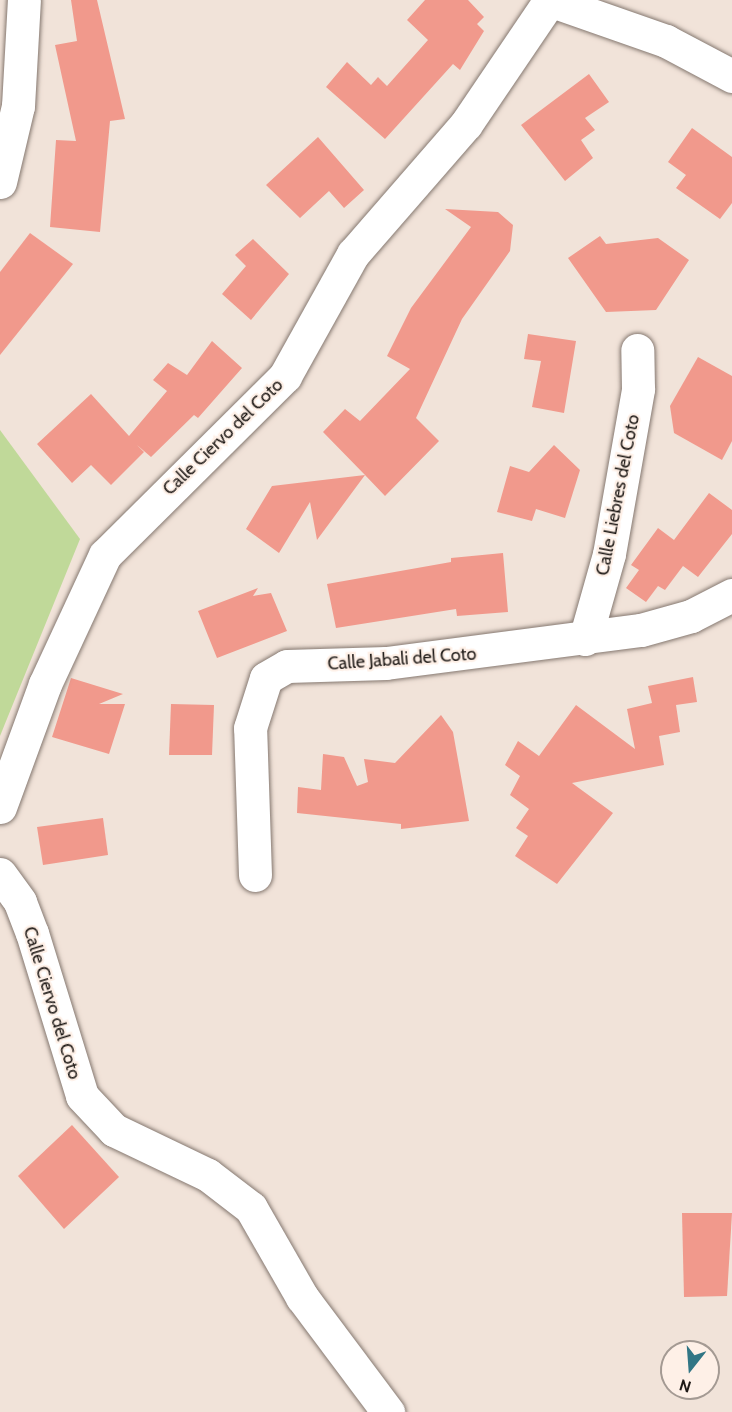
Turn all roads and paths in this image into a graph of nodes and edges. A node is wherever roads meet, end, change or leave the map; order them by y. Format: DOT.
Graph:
graph roads {
  1 [pos="24,0"];
  2 [pos="550,0"];
  3 [pos="732,76"];
  4 [pos="0,182"];
  5 [pos="637,350"];
  6 [pos="732,596"];
  7 [pos="585,639"];
  8 [pos="0,807"];
  9 [pos="0,874"];
  10 [pos="255,875"];
  11 [pos="388,1412"];
  1 -- 4 [label="street"];
  2 -- 3 [label="street"];
  2 -- 8 [label="street, Calle Ciervo del Coto"];
  5 -- 7 [label="street, Calle Liebres del Coto"];
  6 -- 7 [label="street, Calle Jabali del Coto"];
  7 -- 10 [label="street, Calle Jabali del Coto"];
  9 -- 11 [label="street, Calle Ciervo del Coto"];
}
